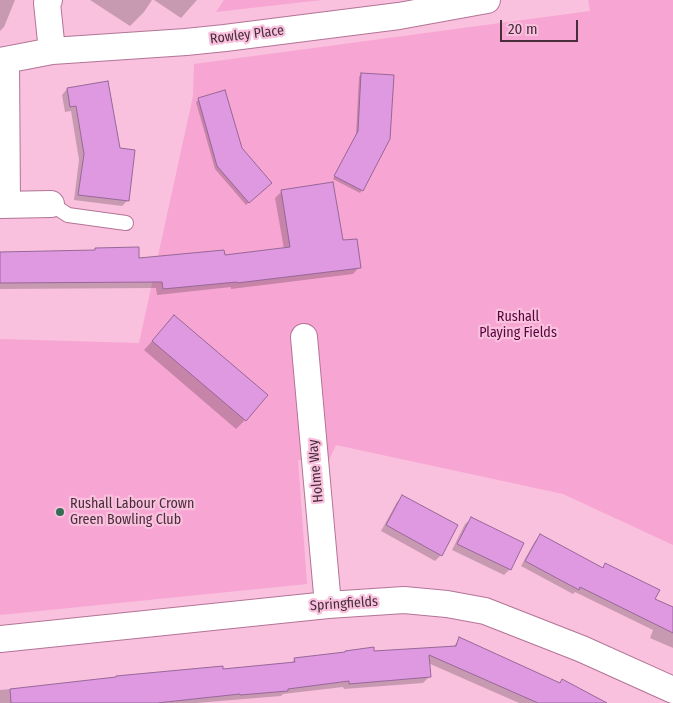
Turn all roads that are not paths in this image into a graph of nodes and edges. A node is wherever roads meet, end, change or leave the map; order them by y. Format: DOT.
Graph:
graph roads {
  1 [pos="49,0"];
  2 [pos="487,0"];
  3 [pos="52,51"];
  4 [pos="3,61"];
  5 [pos="51,204"];
  6 [pos="4,205"];
  7 [pos="126,223"];
  8 [pos="304,336"];
  9 [pos="328,604"];
  10 [pos="0,639"];
  11 [pos="673,690"];
  1 -- 3 [label="street"];
  2 -- 3 [label="street, Rowley Place"];
  3 -- 4 [label="street, Rowley Place"];
  4 -- 6 [label="street"];
  5 -- 6 [label="street"];
  5 -- 7 [label="lane"];
  8 -- 9 [label="street, Holme Way"];
  9 -- 10 [label="street, Springfields"];
  9 -- 11 [label="street, Springfields"];
}
